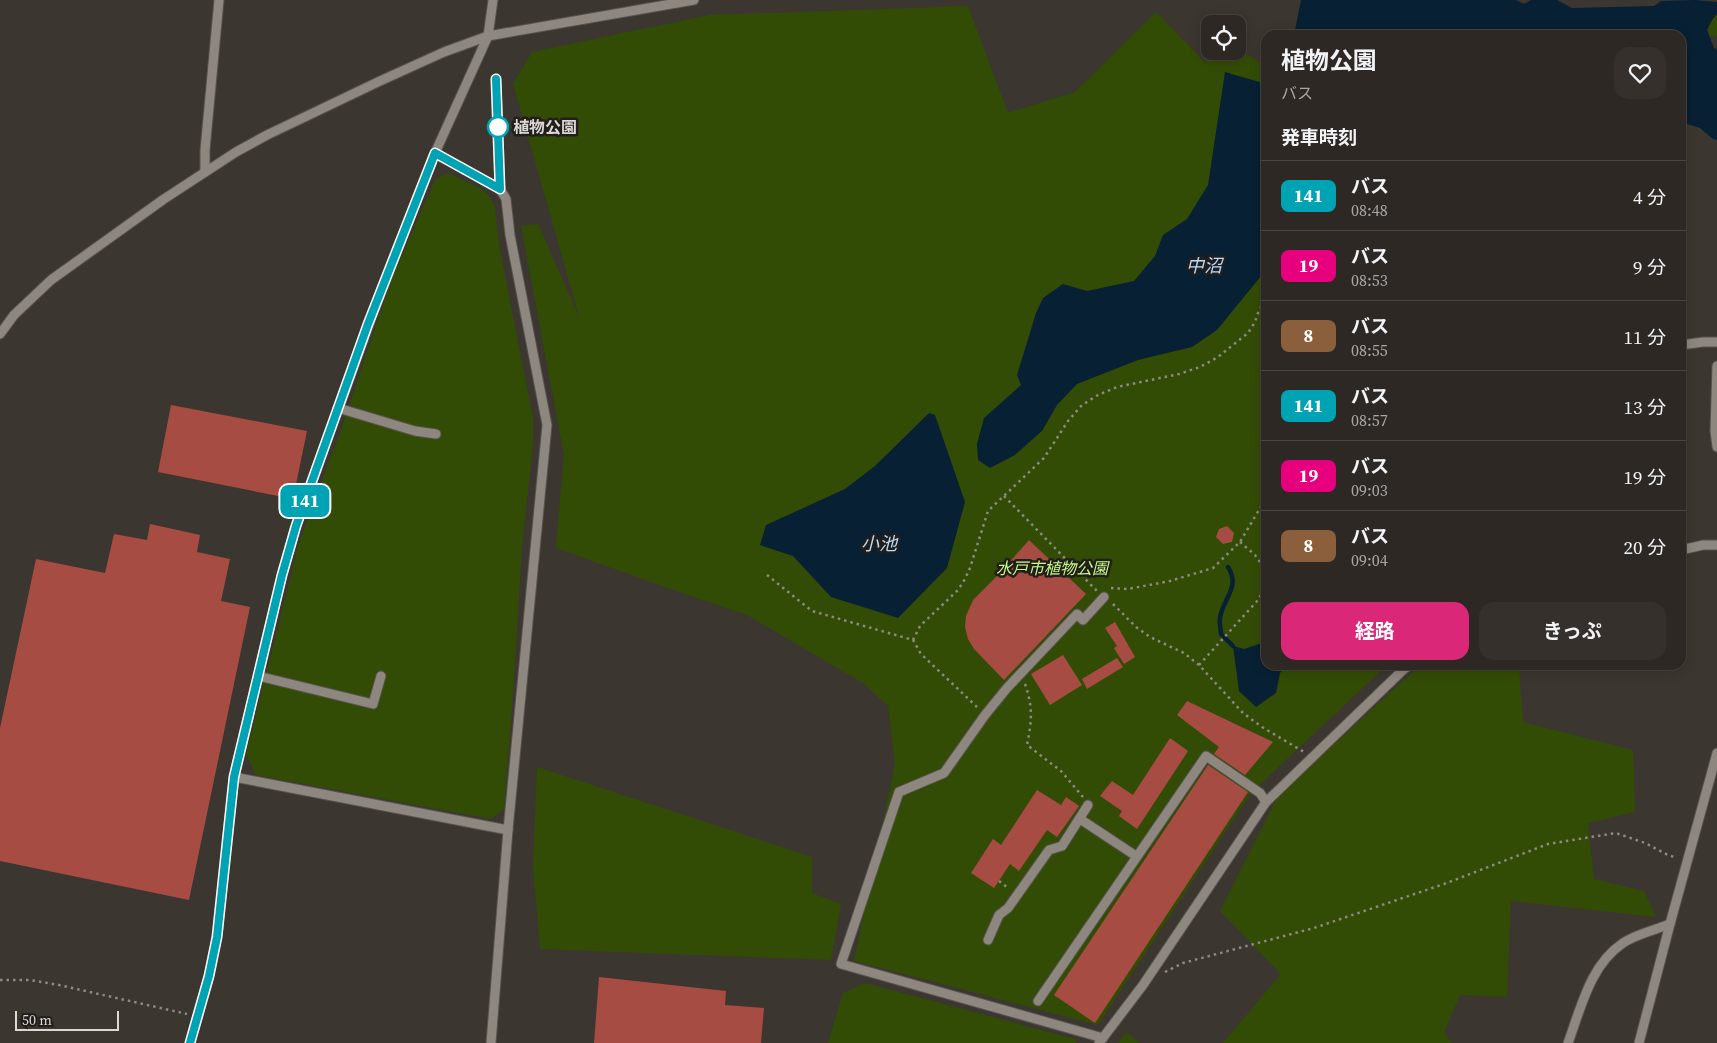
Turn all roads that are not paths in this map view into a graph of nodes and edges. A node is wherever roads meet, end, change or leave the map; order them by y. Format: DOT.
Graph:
graph roads {
  1 [pos="219,0"];
  2 [pos="493,0"];
  3 [pos="694,0"];
  4 [pos="488,36"];
  5 [pos="496,79"];
  6 [pos="435,153"];
  7 [pos="205,172"];
  8 [pos="500,189"];
  9 [pos="0,334"];
  10 [pos="1717,342"];
  11 [pos="1686,344"];
  12 [pos="1717,366"];
  13 [pos="1716,391"];
  14 [pos="338,408"];
  15 [pos="436,434"];
  16 [pos="1717,447"];
  17 [pos="1717,545"];
  18 [pos="1686,549"];
  19 [pos="1104,597"];
  20 [pos="1402,670"];
  21 [pos="258,676"];
  22 [pos="381,676"];
  23 [pos="1717,753"];
  24 [pos="234,777"];
  25 [pos="1266,802"];
  26 [pos="1088,805"];
  27 [pos="1080,819"];
  28 [pos="508,830"];
  29 [pos="1136,856"];
  30 [pos="1670,924"];
  31 [pos="988,940"];
  32 [pos="1038,1001"];
  33 [pos="1101,1041"];
  34 [pos="190,1043"];
  35 [pos="491,1043"];
  36 [pos="1568,1043"];
  37 [pos="1639,1043"];
  1 -- 7 [label="street"];
  2 -- 4 [label="street"];
  3 -- 4 [label="street"];
  4 -- 6 [label="street"];
  4 -- 7 [label="street"];
  5 -- 8 [label="street"];
  6 -- 8 [label="street"];
  6 -- 14 [label="street"];
  7 -- 9 [label="street"];
  8 -- 28 [label="street"];
  10 -- 11 [label="street"];
  12 -- 13 [label="street"];
  13 -- 16 [label="street"];
  14 -- 15 [label="street"];
  14 -- 21 [label="street"];
  17 -- 18 [label="street"];
  19 -- 33 [label="street"];
  20 -- 25 [label="street"];
  21 -- 22 [label="street"];
  21 -- 24 [label="street"];
  23 -- 30 [label="street"];
  24 -- 28 [label="street"];
  24 -- 34 [label="street"];
  25 -- 29 [label="street"];
  25 -- 33 [label="street"];
  26 -- 27 [label="street"];
  27 -- 29 [label="street"];
  27 -- 31 [label="street"];
  28 -- 35 [label="street"];
  29 -- 32 [label="street"];
  30 -- 36 [label="street"];
  30 -- 37 [label="street"];
}
